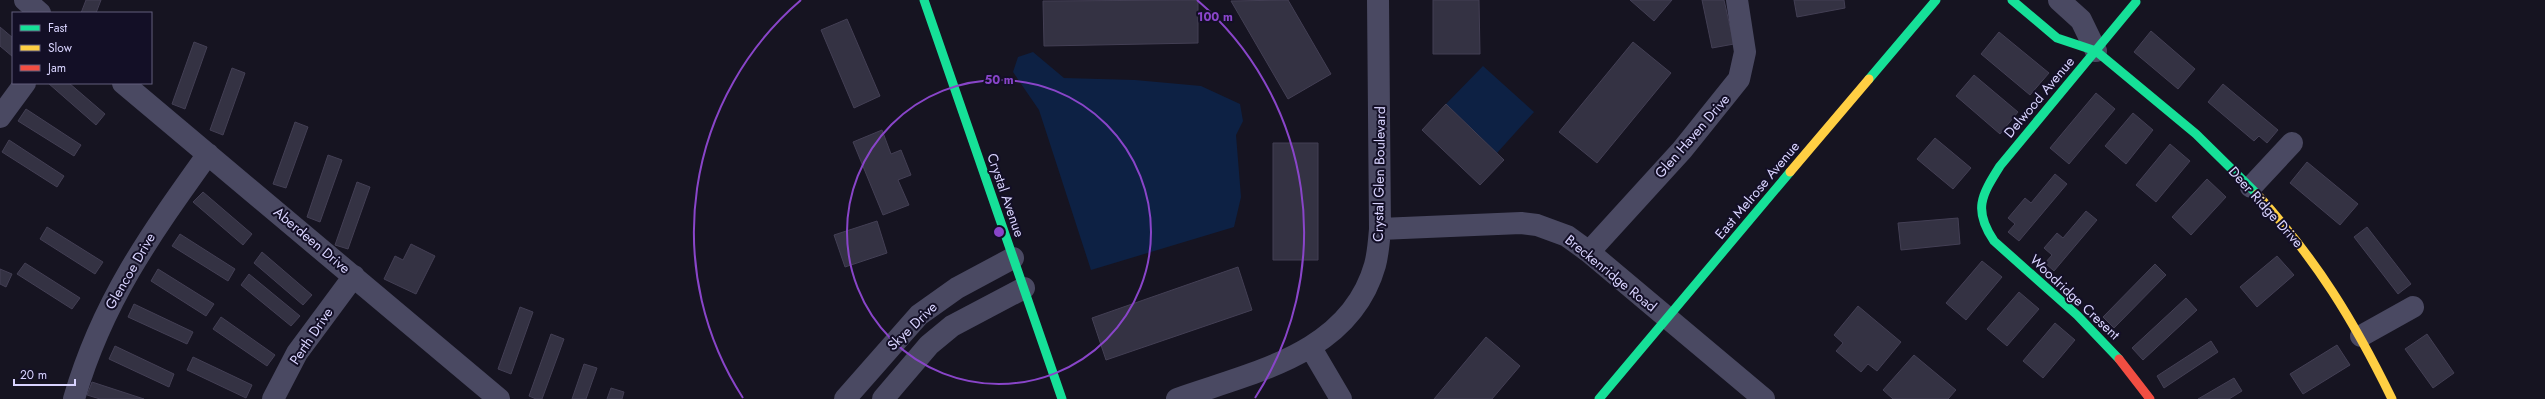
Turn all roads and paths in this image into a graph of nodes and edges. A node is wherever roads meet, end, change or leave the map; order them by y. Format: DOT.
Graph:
graph roads {
  1 [pos="24,0"];
  2 [pos="924,0"];
  3 [pos="1378,0"];
  4 [pos="1737,0"];
  5 [pos="1936,0"];
  6 [pos="2012,0"];
  7 [pos="2059,0"];
  8 [pos="2136,2"];
  9 [pos="39,12"];
  10 [pos="2096,50"];
  11 [pos="24,84"];
  12 [pos="124,84"];
  13 [pos="0,118"];
  14 [pos="2292,143"];
  15 [pos="208,154"];
  16 [pos="2251,187"];
  17 [pos="1979,217"];
  18 [pos="1380,229"];
  19 [pos="1589,252"];
  20 [pos="1013,258"];
  21 [pos="354,276"];
  22 [pos="1024,288"];
  23 [pos="2412,307"];
  24 [pos="1667,318"];
  25 [pos="2361,336"];
  26 [pos="1311,348"];
  27 [pos="74,399"];
  28 [pos="273,399"];
  29 [pos="499,399"];
  30 [pos="845,399"];
  31 [pos="884,399"];
  32 [pos="1062,399"];
  33 [pos="1177,399"];
  34 [pos="1341,399"];
  35 [pos="1599,399"];
  36 [pos="1764,399"];
  37 [pos="2150,399"];
  38 [pos="2392,399"];
  1 -- 9 [label="street"];
  2 -- 20 [label="street, Crystal Avenue"];
  3 -- 18 [label="street, Crystal Glen Boulevard"];
  4 -- 19 [label="street, Glen Haven Drive"];
  5 -- 24 [label="street, East Melrose Avenue"];
  6 -- 10 [label="street, Deer Ridge Drive"];
  7 -- 10 [label="street, Deer Ridge Drive"];
  8 -- 10 [label="street, Delwood Avenue"];
  10 -- 16 [label="street, Deer Ridge Drive"];
  10 -- 17 [label="street, Delwood Avenue"];
  11 -- 13 [label="street"];
  12 -- 15 [label="street, Aberdeen Drive"];
  14 -- 16 [label="street"];
  15 -- 21 [label="street, Aberdeen Drive"];
  15 -- 27 [label="street, Glencoe Drive"];
  16 -- 25 [label="street, Deer Ridge Drive"];
  17 -- 37 [label="street, Woodridge Cresent"];
  18 -- 19 [label="street, Breckenridge Road"];
  18 -- 26 [label="street, Crystal Glen Boulevard"];
  19 -- 24 [label="street, Breckenridge Road"];
  20 -- 22 [label="street, Crystal Avenue"];
  20 -- 30 [label="street, Skye Drive"];
  21 -- 28 [label="street, Perth Drive"];
  21 -- 29 [label="street, Aberdeen Drive"];
  22 -- 31 [label="street, Skye Drive"];
  22 -- 32 [label="street, Crystal Avenue"];
  23 -- 25 [label="street"];
  24 -- 35 [label="street, East Melrose Avenue"];
  24 -- 36 [label="street, Breckenridge Road"];
  25 -- 38 [label="street, Deer Ridge Drive"];
  26 -- 33 [label="street, Crystal Glen Boulevard"];
  26 -- 34 [label="street"];
}
